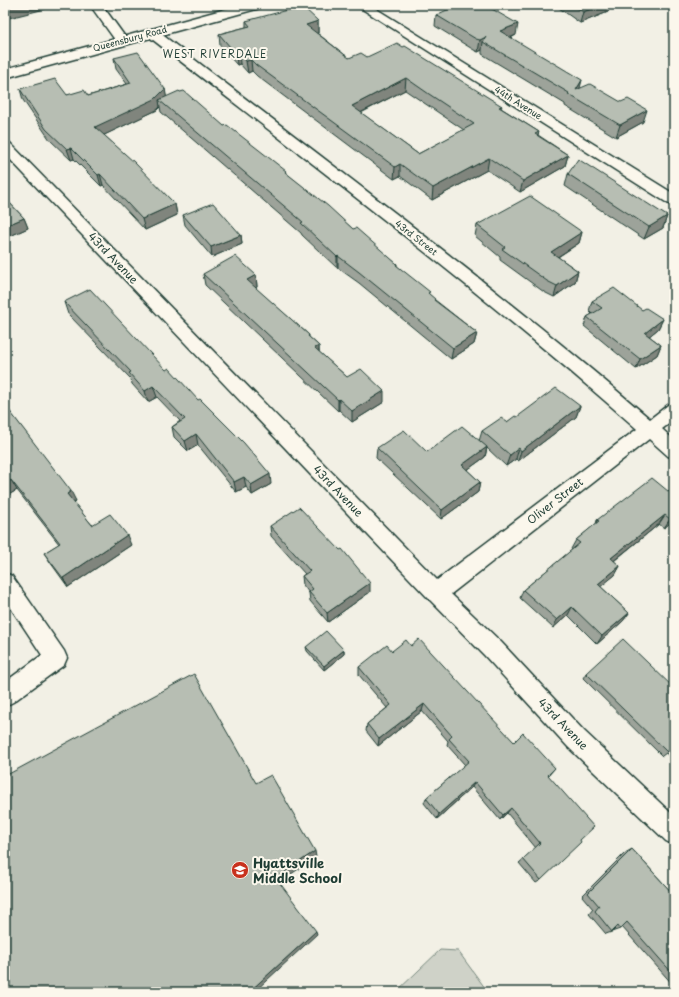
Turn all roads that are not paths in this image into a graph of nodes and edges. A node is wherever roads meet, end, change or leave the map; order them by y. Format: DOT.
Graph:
graph roads {
  1 [pos="96,5"];
  2 [pos="255,5"];
  3 [pos="362,5"];
  4 [pos="152,33"];
  5 [pos="122,41"];
  6 [pos="5,74"];
  7 [pos="5,146"];
  8 [pos="674,201"];
  9 [pos="674,410"];
  10 [pos="648,429"];
  11 [pos="674,451"];
  12 [pos="5,582"];
  13 [pos="436,593"];
  14 [pos="5,695"];
  15 [pos="674,833"];
  1 -- 5 [label="street"];
  2 -- 4 [label="street, Queensbury Road"];
  3 -- 8 [label="street, 44th Avenue"];
  4 -- 5 [label="street, Queensbury Road"];
  4 -- 10 [label="street, 43rd Street"];
  5 -- 6 [label="street, Queensbury Road"];
  7 -- 13 [label="street, 43rd Avenue"];
  9 -- 10 [label="street, Oliver Street"];
  10 -- 11 [label="street, 43rd Street"];
  10 -- 13 [label="street, Oliver Street"];
  12 -- 14 [label="street"];
  13 -- 15 [label="street, 43rd Avenue"];
}
